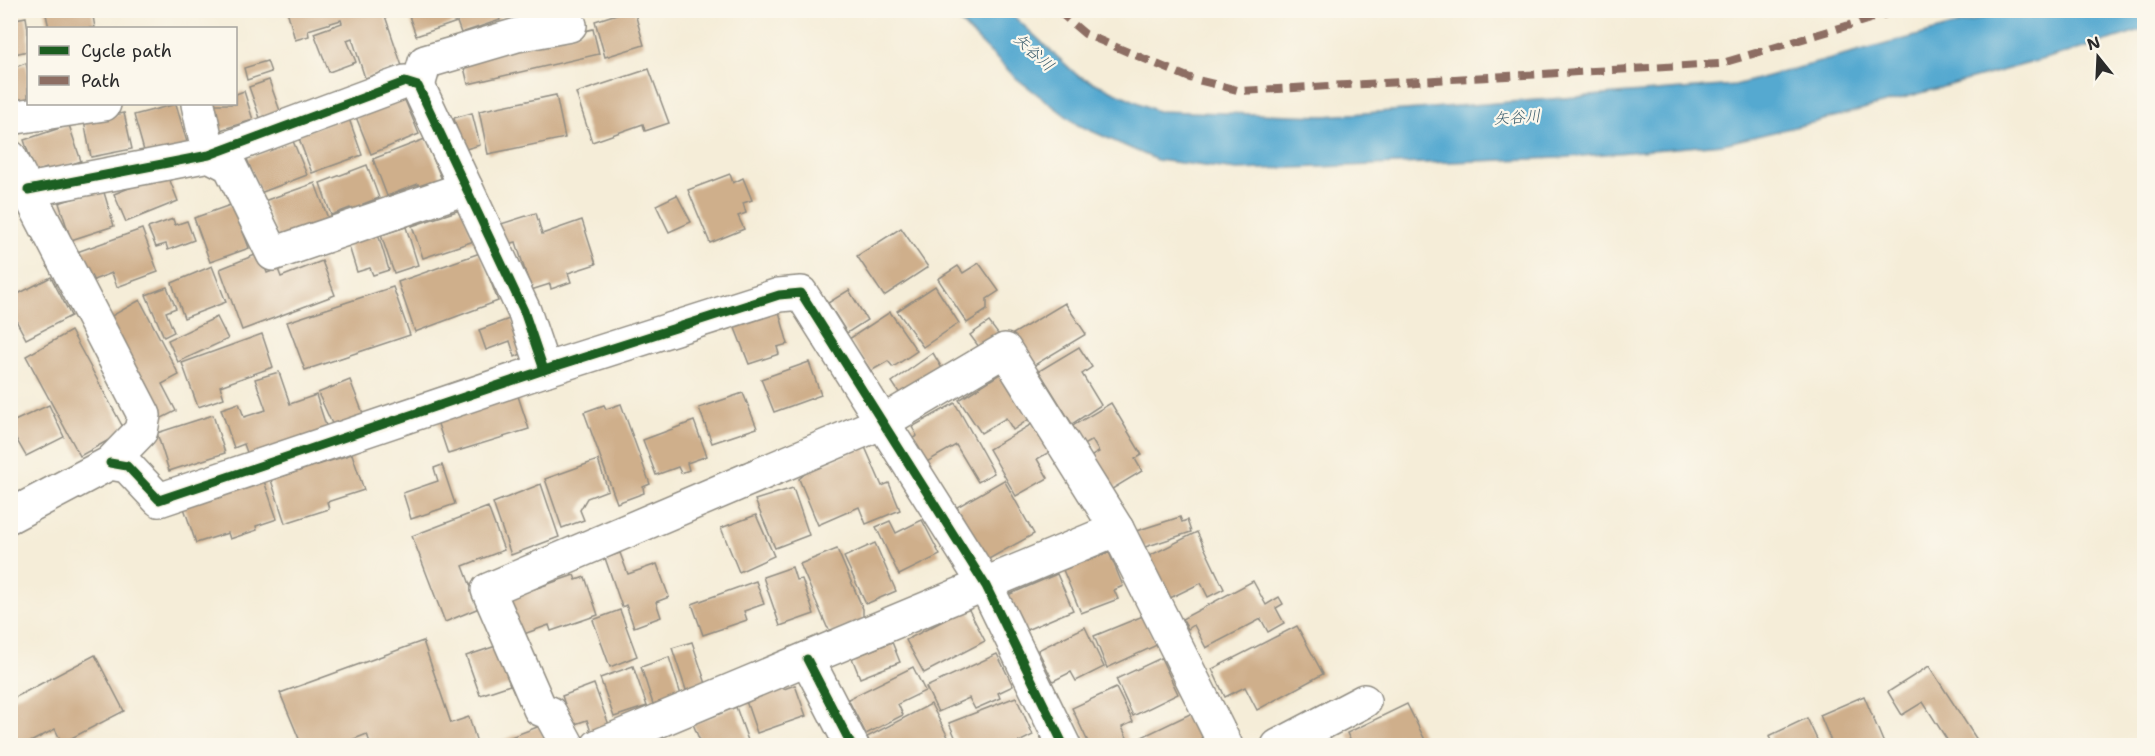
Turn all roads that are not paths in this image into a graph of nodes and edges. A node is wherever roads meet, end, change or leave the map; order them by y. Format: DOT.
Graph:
graph roads {
  1 [pos="513,23"];
  2 [pos="570,25"];
  3 [pos="418,86"];
  4 [pos="97,105"];
  5 [pos="198,105"];
  6 [pos="10,118"];
  7 [pos="209,155"];
  8 [pos="10,157"];
  9 [pos="466,188"];
  10 [pos="28,190"];
  11 [pos="544,370"];
  12 [pos="883,422"];
  13 [pos="110,463"];
  14 [pos="10,516"];
  15 [pos="1117,530"];
  16 [pos="986,586"];
  17 [pos="807,659"];
  18 [pos="1364,701"];
  19 [pos="568,746"];
  20 [pos="598,746"];
  21 [pos="852,746"];
  22 [pos="1064,746"];
  23 [pos="1226,746"];
  24 [pos="1278,746"];
  1 -- 2 [label="street"];
  1 -- 3 [label="street"];
  3 -- 7 [label="street"];
  3 -- 9 [label="street"];
  4 -- 6 [label="street"];
  5 -- 7 [label="street"];
  7 -- 9 [label="street"];
  7 -- 10 [label="street"];
  8 -- 10 [label="street"];
  9 -- 11 [label="street"];
  10 -- 13 [label="street"];
  11 -- 12 [label="street"];
  11 -- 13 [label="street"];
  12 -- 15 [label="street"];
  12 -- 16 [label="street"];
  12 -- 19 [label="street"];
  13 -- 14 [label="street"];
  15 -- 16 [label="street"];
  15 -- 23 [label="street"];
  16 -- 17 [label="street"];
  16 -- 22 [label="street"];
  17 -- 20 [label="street"];
  17 -- 21 [label="street"];
  18 -- 24 [label="street"];
}
